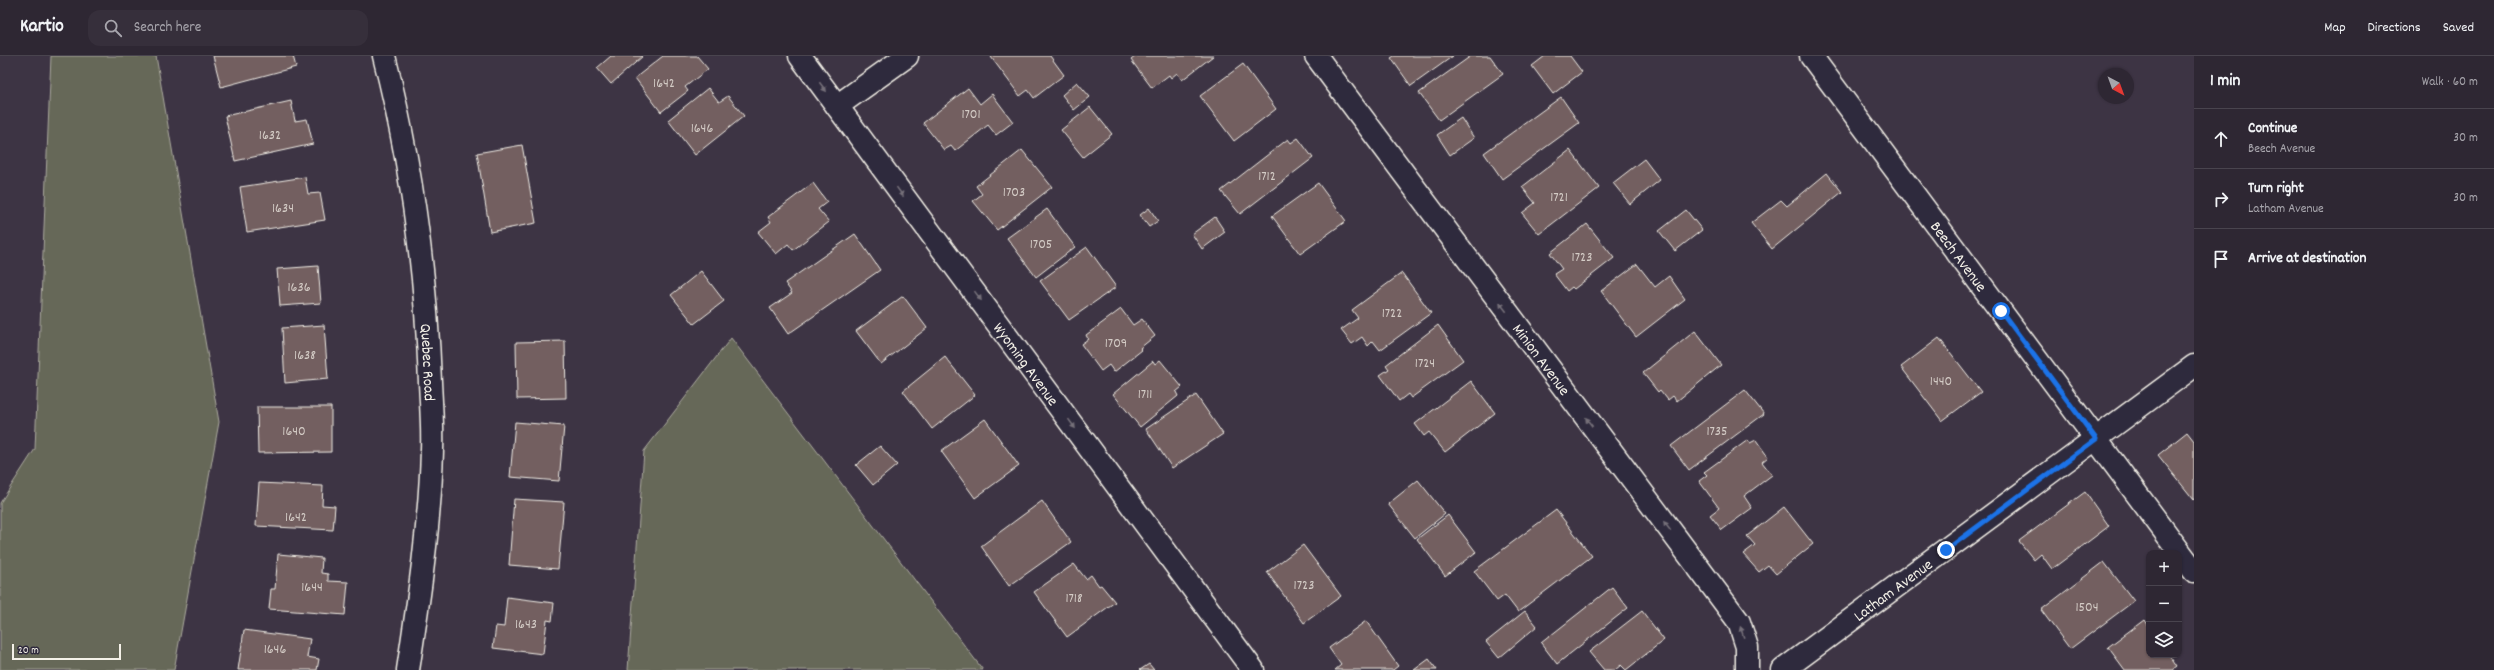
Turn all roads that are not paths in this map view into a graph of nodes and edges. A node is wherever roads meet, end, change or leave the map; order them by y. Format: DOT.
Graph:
graph roads {
  1 [pos="384,56"];
  2 [pos="800,56"];
  3 [pos="907,56"];
  4 [pos="1316,56"];
  5 [pos="1811,56"];
  6 [pos="837,106"];
  7 [pos="2194,366"];
  8 [pos="2096,439"];
  9 [pos="2194,571"];
  10 [pos="408,670"];
  11 [pos="1254,670"];
  12 [pos="1747,670"];
  13 [pos="1783,670"];
  1 -- 10 [label="street, Quebec Road"];
  2 -- 6 [label="street, Wyoming Avenue, one-way"];
  3 -- 6 [label="street"];
  12 -- 4 [label="street, Minion Avenue, one-way"];
  5 -- 8 [label="street, Beech Avenue"];
  6 -- 11 [label="street, Wyoming Avenue, one-way"];
  7 -- 8 [label="street, Latham Avenue"];
  8 -- 9 [label="street, Beech Avenue"];
  8 -- 13 [label="street, Latham Avenue"];
}
